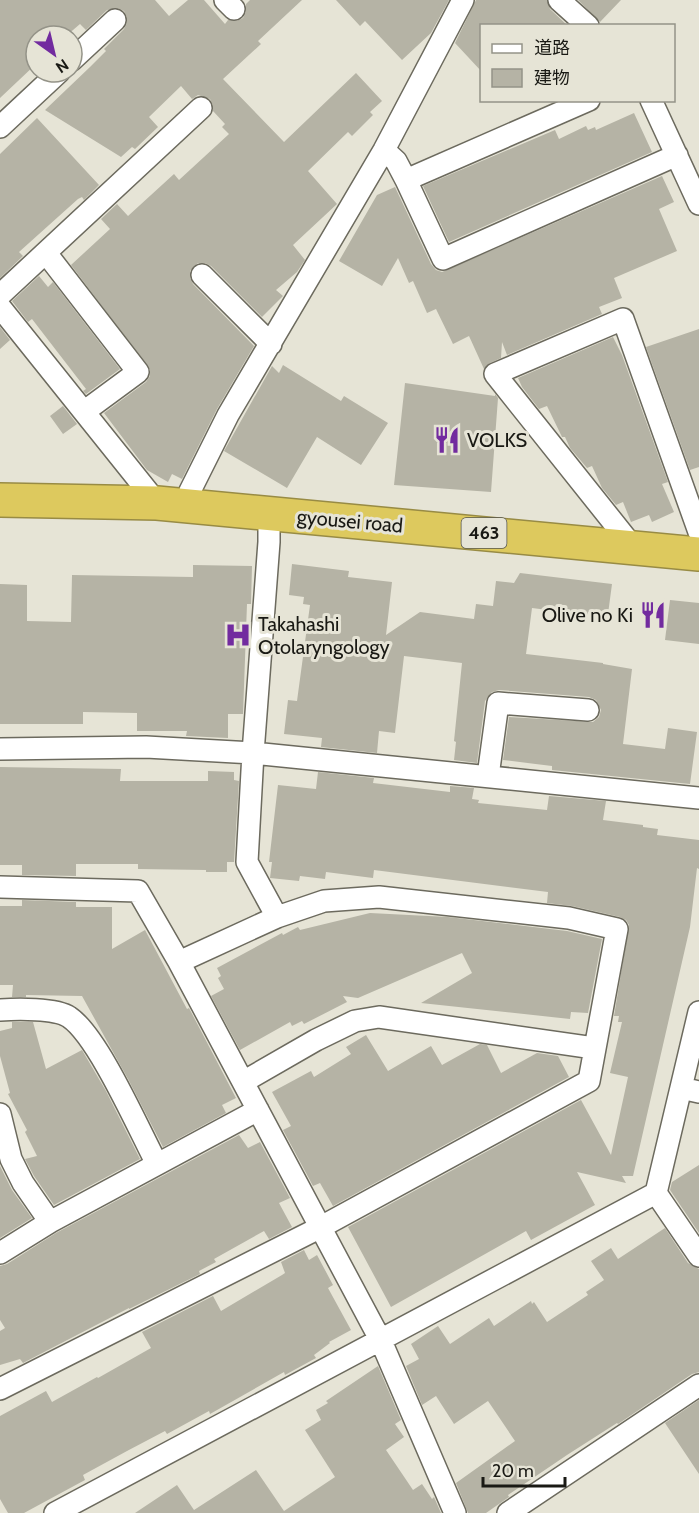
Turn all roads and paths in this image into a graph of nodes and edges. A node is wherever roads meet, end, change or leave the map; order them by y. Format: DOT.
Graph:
graph roads {
  1 [pos="463,0"];
  2 [pos="559,0"];
  3 [pos="115,20"];
  4 [pos="586,24"];
  5 [pos="84,49"];
  6 [pos="46,84"];
  7 [pos="584,102"];
  8 [pos="652,102"];
  9 [pos="201,108"];
  10 [pos="0,127"];
  11 [pos="384,150"];
  12 [pos="677,155"];
  13 [pos="406,180"];
  14 [pos="699,204"];
  15 [pos="46,254"];
  16 [pos="202,275"];
  17 [pos="0,295"];
  18 [pos="0,307"];
  19 [pos="271,344"];
  20 [pos="85,411"];
  21 [pos="0,500"];
  22 [pos="172,505"];
  23 [pos="268,513"];
  24 [pos="699,532"];
  25 [pos="633,547"];
  26 [pos="699,554"];
  27 [pos="588,710"];
  28 [pos="0,749"];
  29 [pos="253,753"];
  30 [pos="488,776"];
  31 [pos="699,798"];
  32 [pos="0,887"];
  33 [pos="277,917"];
  34 [pos="179,962"];
  35 [pos="0,1010"];
  36 [pos="699,1012"];
  37 [pos="594,1048"];
  38 [pos="243,1082"];
  39 [pos="690,1090"];
  40 [pos="258,1110"];
  41 [pos="0,1114"];
  42 [pos="157,1164"];
  43 [pos="656,1193"];
  44 [pos="50,1222"];
  45 [pos="321,1227"];
  46 [pos="0,1253"];
  47 [pos="699,1256"];
  48 [pos="381,1341"];
  49 [pos="699,1385"];
  50 [pos="0,1389"];
  51 [pos="55,1513"];
  52 [pos="455,1513"];
  53 [pos="508,1513"];
  1 -- 11 [label="street"];
  2 -- 4 [label="street"];
  3 -- 5 [label="street"];
  6 -- 10 [label="street"];
  7 -- 13 [label="street"];
  8 -- 12 [label="street"];
  9 -- 15 [label="street"];
  11 -- 13 [label="street"];
  11 -- 19 [label="street"];
  12 -- 13 [label="street"];
  12 -- 14 [label="street"];
  15 -- 17 [label="street"];
  15 -- 20 [label="street"];
  16 -- 19 [label="street"];
  18 -- 20 [label="street"];
  19 -- 22 [label="street"];
  20 -- 22 [label="street"];
  21 -- 22 [label="highway, gyousei road / 463"];
  22 -- 23 [label="highway, gyousei road / 463"];
  23 -- 25 [label="highway, gyousei road / 463"];
  23 -- 29 [label="street"];
  24 -- 25 [label="street"];
  25 -- 26 [label="highway, gyousei road / 463"];
  27 -- 30 [label="street"];
  28 -- 29 [label="street"];
  29 -- 30 [label="street"];
  29 -- 33 [label="street"];
  30 -- 31 [label="street"];
  32 -- 34 [label="street"];
  33 -- 34 [label="street"];
  33 -- 37 [label="street"];
  34 -- 38 [label="street"];
  35 -- 42 [label="street"];
  36 -- 39 [label="street"];
  37 -- 38 [label="street"];
  37 -- 45 [label="street"];
  38 -- 40 [label="street"];
  39 -- 43 [label="street"];
  40 -- 42 [label="street"];
  40 -- 45 [label="street"];
  41 -- 44 [label="street"];
  42 -- 44 [label="street"];
  43 -- 47 [label="street"];
  43 -- 48 [label="street"];
  44 -- 46 [label="street"];
  45 -- 48 [label="street"];
  45 -- 50 [label="street"];
  48 -- 51 [label="street"];
  48 -- 52 [label="street"];
  49 -- 53 [label="street"];
}
